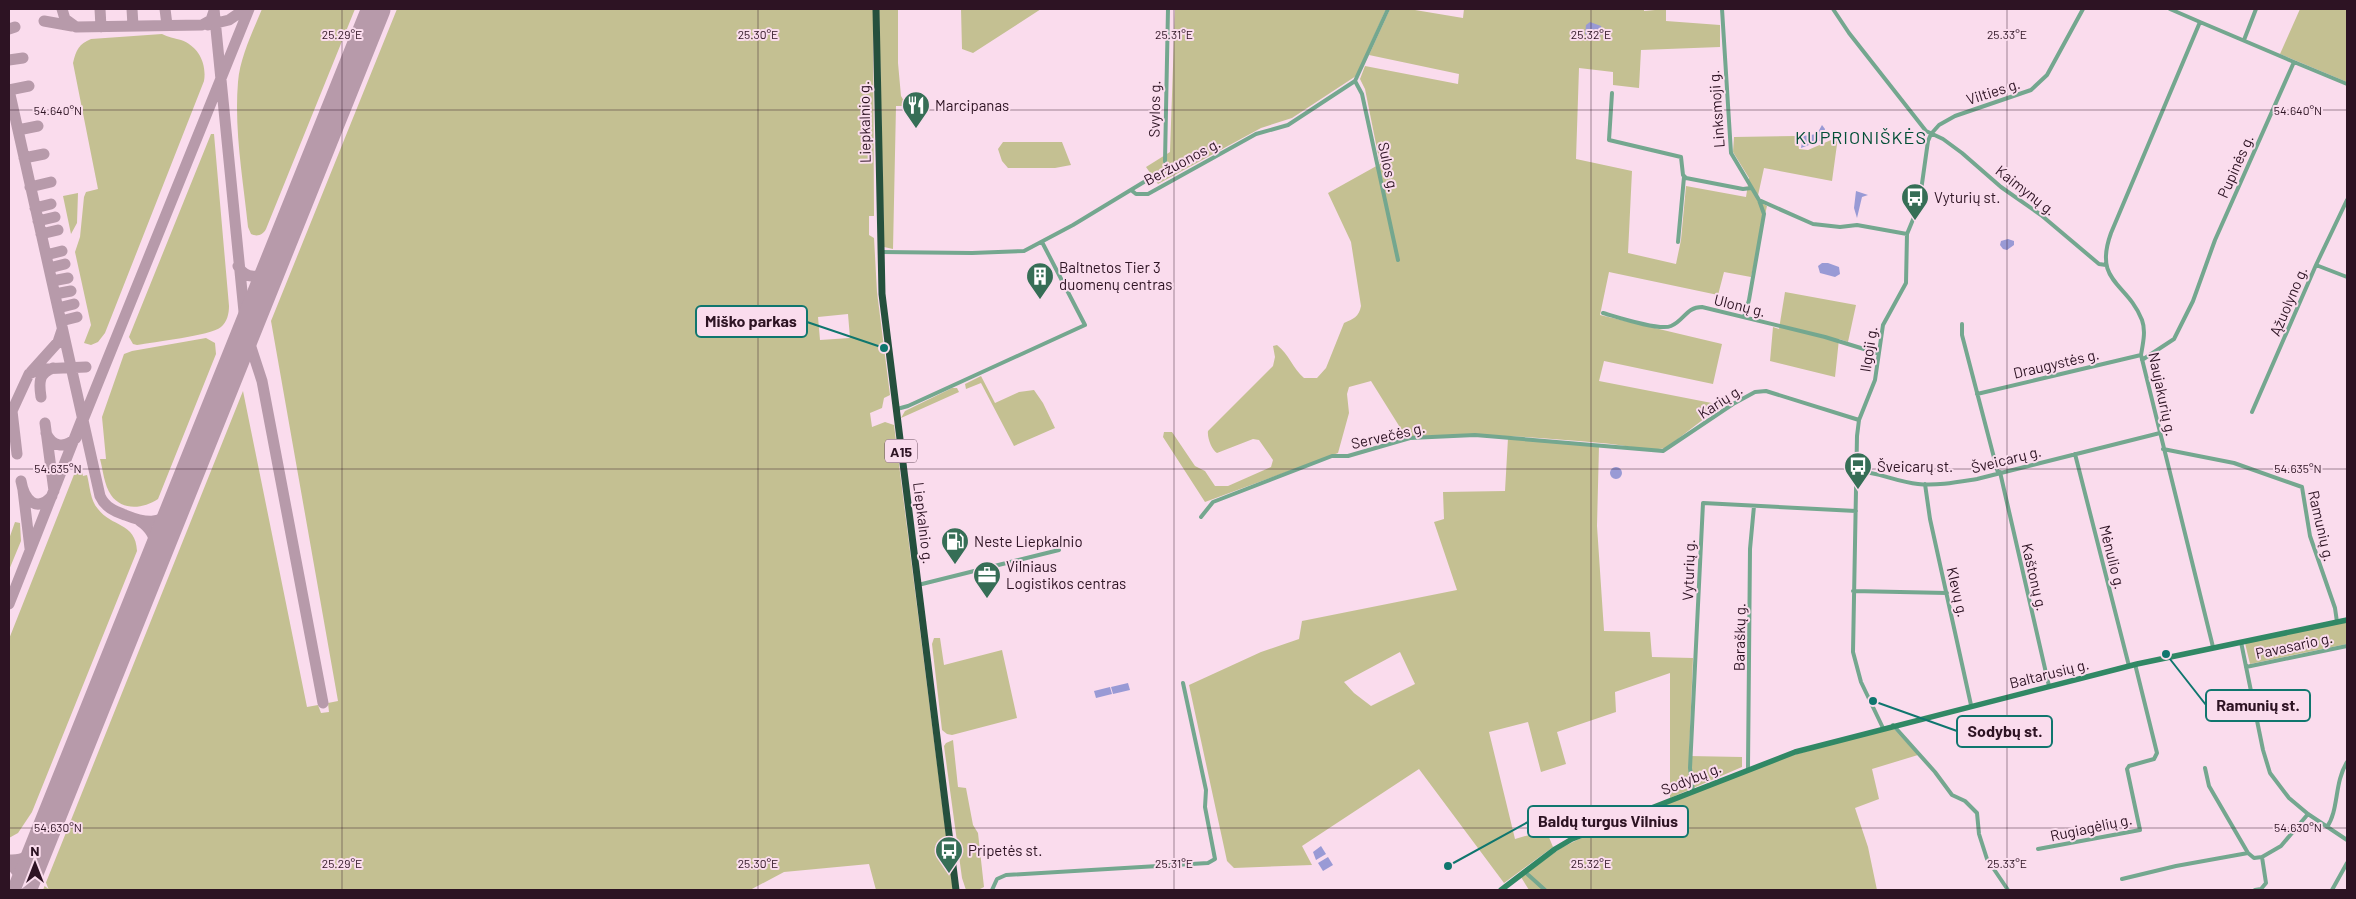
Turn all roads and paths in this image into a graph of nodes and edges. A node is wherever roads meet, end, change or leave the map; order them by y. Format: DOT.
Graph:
graph roads {
  1 [pos="876,9"];
  2 [pos="1168,9"];
  3 [pos="1388,9"];
  4 [pos="1722,9"];
  5 [pos="1833,9"];
  6 [pos="2083,9"];
  7 [pos="2170,9"];
  8 [pos="2256,9"];
  9 [pos="2200,22"];
  10 [pos="2244,40"];
  11 [pos="2294,62"];
  12 [pos="1356,81"];
  13 [pos="2347,84"];
  14 [pos="1612,93"];
  15 [pos="1931,134"];
  16 [pos="1684,176"];
  17 [pos="1752,188"];
  18 [pos="1131,190"];
  19 [pos="1759,200"];
  20 [pos="2347,200"];
  21 [pos="1777,208"];
  22 [pos="1764,214"];
  23 [pos="1907,234"];
  24 [pos="1042,242"];
  25 [pos="1678,242"];
  26 [pos="879,252"];
  27 [pos="1398,260"];
  28 [pos="2106,265"];
  29 [pos="2316,265"];
  30 [pos="2347,277"];
  31 [pos="1603,313"];
  32 [pos="1744,317"];
  33 [pos="1962,324"];
  34 [pos="1877,352"];
  35 [pos="2141,355"];
  36 [pos="2142,360"];
  37 [pos="1977,394"];
  38 [pos="896,409"];
  39 [pos="2252,412"];
  40 [pos="1860,420"];
  41 [pos="2160,433"];
  42 [pos="1595,444"];
  43 [pos="2163,449"];
  44 [pos="2075,454"];
  45 [pos="1857,471"];
  46 [pos="1999,473"];
  47 [pos="1925,484"];
  48 [pos="1754,506"];
  49 [pos="1856,511"];
  50 [pos="1201,517"];
  51 [pos="1059,550"];
  52 [pos="918,585"];
  53 [pos="1853,590"];
  54 [pos="1947,593"];
  55 [pos="2347,620"];
  56 [pos="2337,622"];
  57 [pos="2240,642"];
  58 [pos="2347,646"];
  59 [pos="2213,648"];
  60 [pos="2136,664"];
  61 [pos="2129,666"];
  62 [pos="2246,667"];
  63 [pos="1183,683"];
  64 [pos="2049,686"];
  65 [pos="1971,705"];
  66 [pos="1893,725"];
  67 [pos="1883,728"];
  68 [pos="2347,762"];
  69 [pos="1761,764"];
  70 [pos="1748,768"];
  71 [pos="2205,768"];
  72 [pos="1692,791"];
  73 [pos="2308,814"];
  74 [pos="2327,827"];
  75 [pos="2347,840"];
  76 [pos="2038,849"];
  77 [pos="2248,853"];
  78 [pos="2262,857"];
  79 [pos="2347,862"];
  80 [pos="1525,872"];
  81 [pos="2122,879"];
  82 [pos="956,890"];
  83 [pos="992,890"];
  84 [pos="1501,890"];
  85 [pos="1545,890"];
  86 [pos="2008,890"];
  87 [pos="2255,890"];
  88 [pos="2332,890"];
  1 -- 26 [label="highway, Liepkalnio g. / A15"];
  2 -- 18 [label="street, Svylos g."];
  3 -- 12 [label="street"];
  4 -- 17 [label="street, Linksmoji g."];
  5 -- 15 [label="street"];
  6 -- 15 [label="street, Vilties g."];
  7 -- 9 [label="street"];
  8 -- 10 [label="street"];
  9 -- 10 [label="street"];
  9 -- 28 [label="street"];
  10 -- 11 [label="street"];
  11 -- 13 [label="street"];
  11 -- 36 [label="street, Pupinės g."];
  12 -- 18 [label="street, Beržuonos g."];
  12 -- 27 [label="street, Sulos g."];
  14 -- 16 [label="street"];
  15 -- 23 [label="street, Ilgoji g."];
  15 -- 28 [label="street, Kaimynų g."];
  16 -- 17 [label="street"];
  16 -- 25 [label="street"];
  17 -- 19 [label="street, Linksmoji g."];
  18 -- 24 [label="street, Beržuonos g."];
  19 -- 21 [label="street"];
  19 -- 22 [label="street, Linksmoji g."];
  20 -- 29 [label="street, Ąžuolyno g."];
  21 -- 22 [label="street"];
  21 -- 23 [label="street"];
  22 -- 32 [label="street, Linksmoji g."];
  23 -- 34 [label="street, Ilgoji g."];
  24 -- 26 [label="street, Beržuonos g."];
  24 -- 38 [label="street"];
  26 -- 38 [label="highway, Liepkalnio g. / A15"];
  28 -- 35 [label="street, Naujakurių g."];
  29 -- 30 [label="street"];
  29 -- 39 [label="street, Ąžuolyno g."];
  31 -- 32 [label="street, Ulonų g."];
  32 -- 34 [label="street, Ulonų g."];
  33 -- 37 [label="street, Kaštonų g."];
  34 -- 40 [label="street, Ilgoji g."];
  35 -- 36 [label="street, Naujakurių g."];
  35 -- 37 [label="street, Draugystės g."];
  36 -- 41 [label="street, Naujakurių g."];
  37 -- 46 [label="street, Kaštonų g."];
  38 -- 52 [label="highway, Liepkalnio g. / A15"];
  40 -- 42 [label="street, Karių g."];
  40 -- 45 [label="street, Ilgoji g."];
  41 -- 43 [label="street, Naujakurių g."];
  41 -- 44 [label="street, Šveicarų g."];
  42 -- 50 [label="street, Servečės g."];
  43 -- 56 [label="street, Ramunių g."];
  43 -- 59 [label="street, Naujakurių g."];
  44 -- 46 [label="street, Šveicarų g."];
  44 -- 61 [label="street, Mėnulio g."];
  45 -- 47 [label="street, Šveicarų g."];
  45 -- 49 [label="street, Ilgoji g."];
  46 -- 47 [label="street, Šveicarų g."];
  46 -- 64 [label="street, Kaštonų g."];
  47 -- 54 [label="street, Klevų g."];
  48 -- 49 [label="street, Vyturių g."];
  48 -- 70 [label="street, Baraškų g."];
  48 -- 72 [label="street, Vyturių g."];
  49 -- 53 [label="street, Ilgoji g."];
  51 -- 52 [label="street"];
  52 -- 82 [label="highway, Liepkalnio g. / A15"];
  53 -- 54 [label="street"];
  53 -- 67 [label="street, Ilgoji g."];
  54 -- 65 [label="street, Klevų g."];
  55 -- 56 [label="main road, Baltarusių g."];
  56 -- 57 [label="main road, Baltarusių g."];
  57 -- 59 [label="main road, Baltarusių g."];
  57 -- 62 [label="street"];
  58 -- 62 [label="street, Pavasario g."];
  59 -- 60 [label="main road, Baltarusių g."];
  60 -- 61 [label="main road, Baltarusių g."];
  60 -- 76 [label="street, Rugiagėlių g."];
  61 -- 64 [label="main road, Baltarusių g."];
  62 -- 73 [label="street"];
  63 -- 83 [label="street"];
  64 -- 65 [label="main road, Baltarusių g."];
  65 -- 66 [label="main road, Baltarusių g."];
  66 -- 67 [label="main road, Baltarusių g."];
  66 -- 86 [label="street"];
  67 -- 69 [label="main road, Baltarusių g."];
  68 -- 74 [label="street"];
  69 -- 70 [label="main road, Sodybų g."];
  70 -- 72 [label="main road, Sodybų g."];
  71 -- 77 [label="street"];
  72 -- 80 [label="main road, Sodybų g."];
  73 -- 74 [label="street"];
  73 -- 78 [label="street"];
  74 -- 75 [label="street"];
  77 -- 78 [label="street"];
  77 -- 81 [label="street"];
  78 -- 87 [label="street"];
  79 -- 88 [label="street"];
  80 -- 84 [label="main road, Sodybų g."];
  80 -- 85 [label="street"];
}
